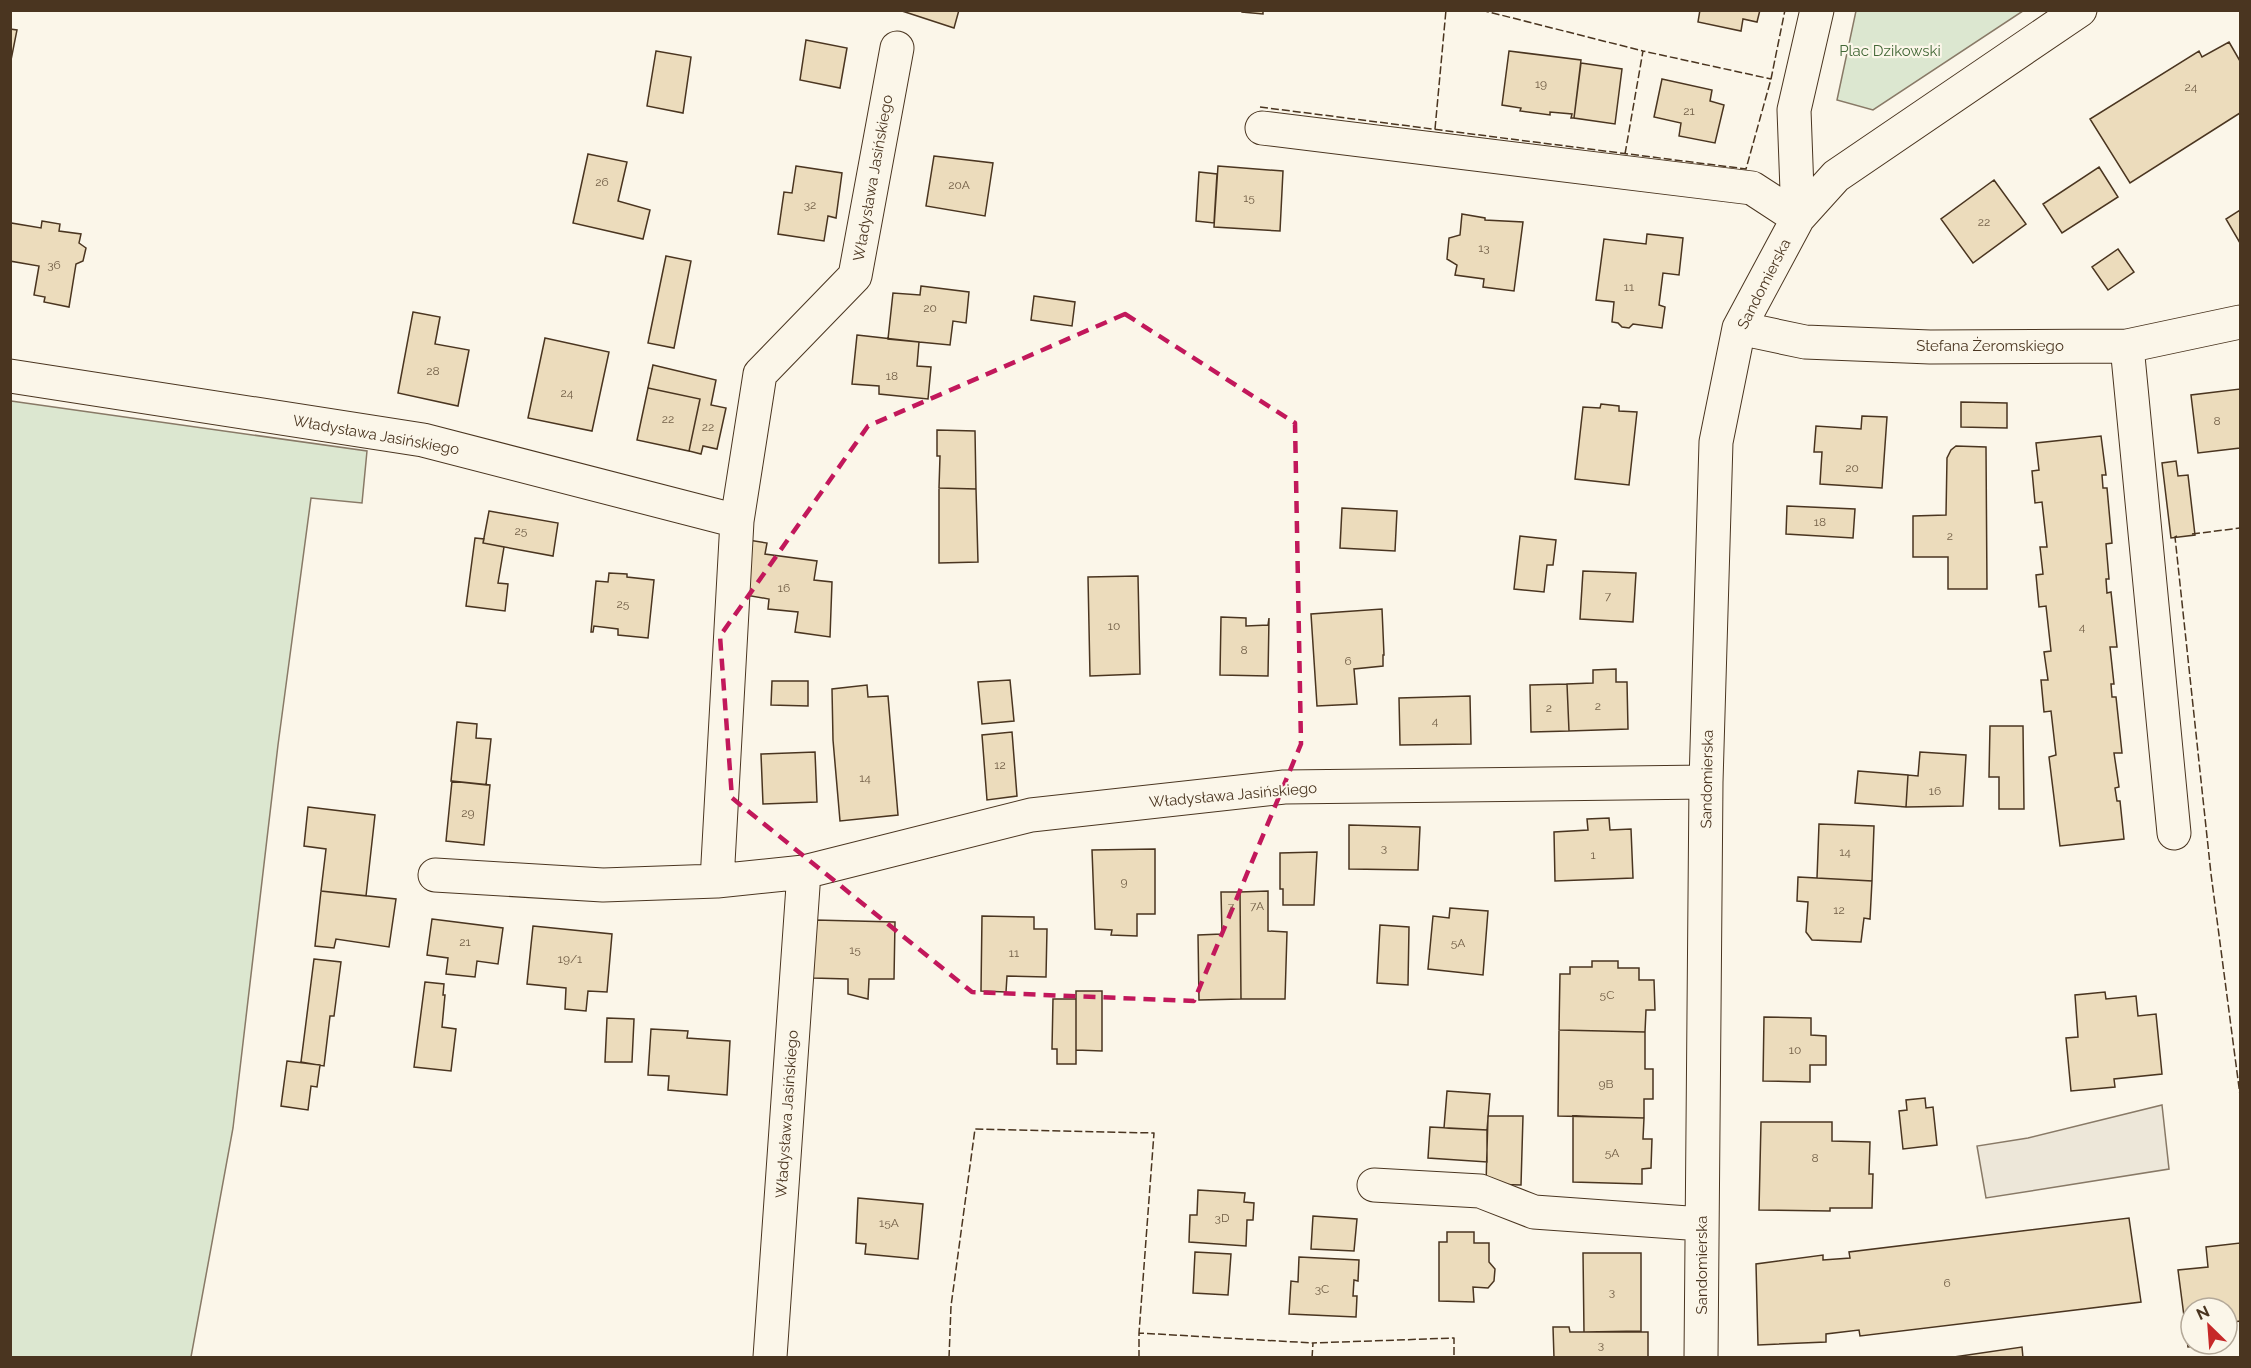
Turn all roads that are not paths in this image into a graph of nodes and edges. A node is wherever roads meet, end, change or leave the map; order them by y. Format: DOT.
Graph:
graph roads {
  1 [pos="1816,10"];
  2 [pos="2080,10"];
  3 [pos="897,48"];
  4 [pos="1262,128"];
  5 [pos="1798,218"];
  6 [pos="2241,322"];
  7 [pos="1739,327"];
  8 [pos="2127,346"];
  9 [pos="10,376"];
  10 [pos="737,521"];
  11 [pos="1706,782"];
  12 [pos="2174,833"];
  13 [pos="804,872"];
  14 [pos="435,875"];
  15 [pos="717,881"];
  16 [pos="1374,1185"];
  17 [pos="1702,1224"];
  18 [pos="770,1357"];
  19 [pos="1701,1358"];
  1 -- 5 [label="street"];
  2 -- 5 [label="street, Sandomierska"];
  3 -- 10 [label="street, Władysława Jasińskiego"];
  4 -- 5 [label="street"];
  5 -- 7 [label="street, Sandomierska"];
  6 -- 8 [label="street, Stefana Żeromskiego"];
  7 -- 8 [label="street, Stefana Żeromskiego"];
  7 -- 11 [label="street, Sandomierska"];
  8 -- 12 [label="street"];
  9 -- 10 [label="street, Władysława Jasińskiego"];
  10 -- 15 [label="street, Władysława Jasińskiego"];
  11 -- 13 [label="street, Władysława Jasińskiego"];
  11 -- 17 [label="street, Sandomierska"];
  13 -- 15 [label="street, Władysława Jasińskiego"];
  13 -- 18 [label="street, Władysława Jasińskiego"];
  14 -- 15 [label="street, Władysława Jasińskiego"];
  16 -- 17 [label="street"];
  17 -- 19 [label="street, Sandomierska"];
}
